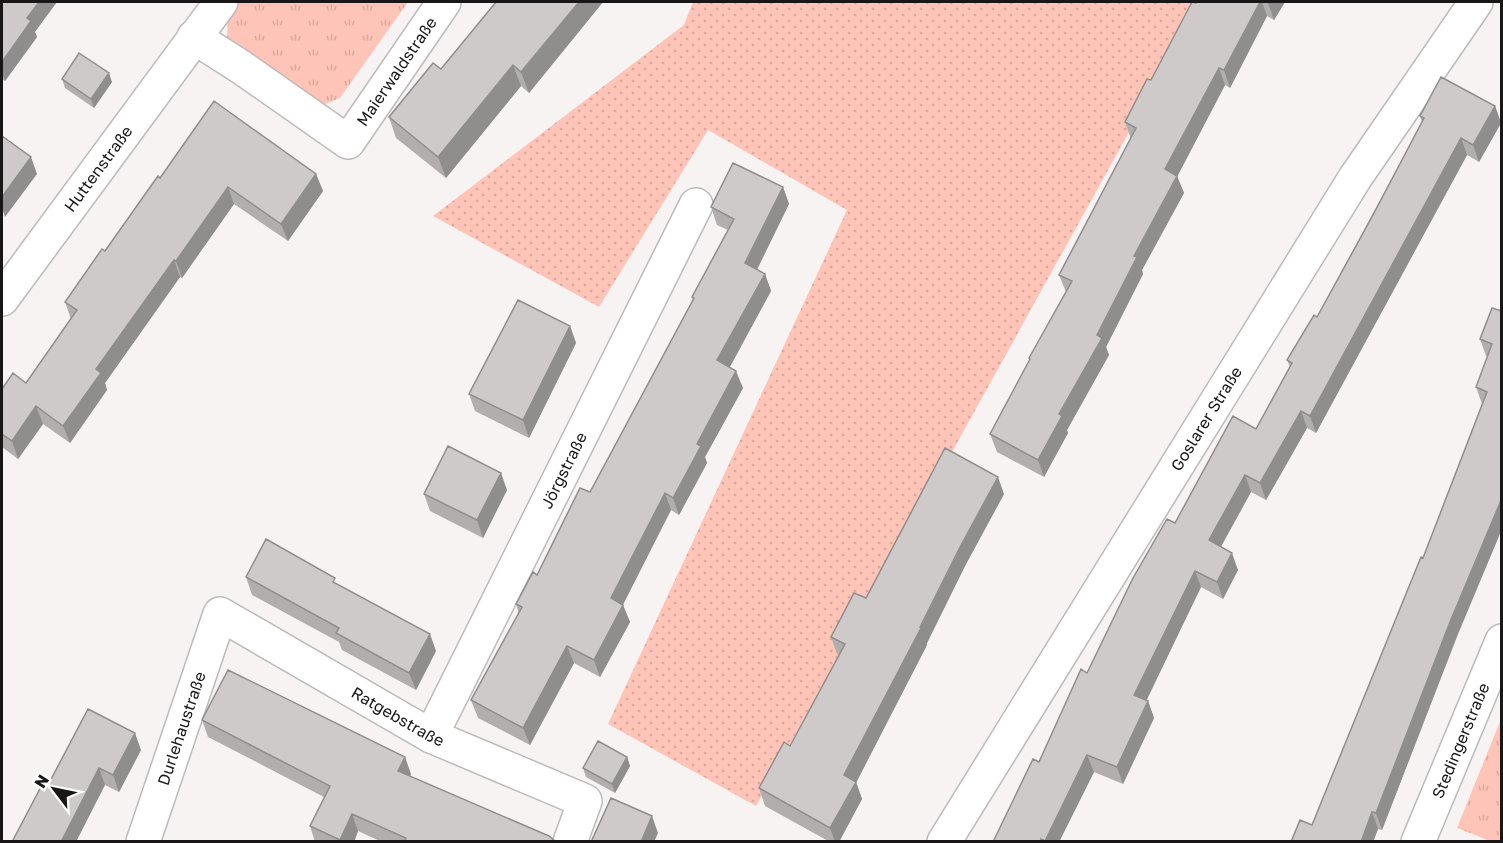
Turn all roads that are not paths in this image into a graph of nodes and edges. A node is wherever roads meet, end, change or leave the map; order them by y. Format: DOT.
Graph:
graph roads {
  1 [pos="221,2"];
  2 [pos="444,2"];
  3 [pos="1476,2"];
  4 [pos="194,38"];
  5 [pos="696,205"];
  6 [pos="2,299"];
  7 [pos="220,614"];
  8 [pos="1502,641"];
  9 [pos="431,736"];
  10 [pos="1423,840"];
  11 [pos="142,842"];
  12 [pos="570,842"];
  13 [pos="944,842"];
  1 -- 4 [label="street, Huttenstraße"];
  2 -- 4 [label="street, Maierwaldstraße"];
  3 -- 13 [label="street, Goslarer Straße"];
  4 -- 6 [label="street, Huttenstraße"];
  5 -- 9 [label="street, Jörgstraße"];
  7 -- 9 [label="street, Ratgebstraße"];
  7 -- 11 [label="street, Durlehaustraße"];
  8 -- 10 [label="street, Stedingerstraße"];
  9 -- 12 [label="street, Ratgebstraße"];
}
